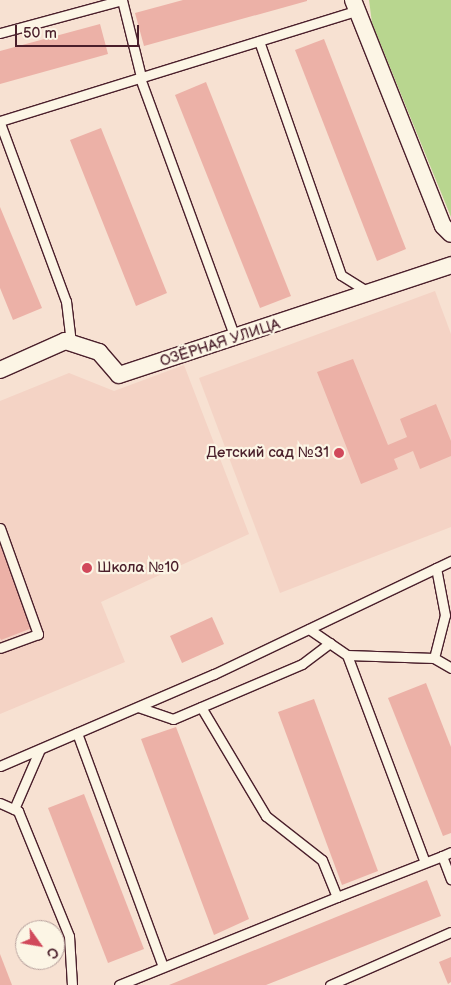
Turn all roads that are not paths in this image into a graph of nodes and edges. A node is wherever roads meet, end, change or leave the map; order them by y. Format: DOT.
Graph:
graph roads {
  1 [pos="122,0"];
  2 [pos="355,6"];
  3 [pos="0,34"];
  4 [pos="259,41"];
  5 [pos="140,77"];
  6 [pos="0,122"];
  7 [pos="451,234"];
  8 [pos="451,265"];
  9 [pos="370,293"];
  10 [pos="235,338"];
  11 [pos="71,343"];
  12 [pos="0,370"];
  13 [pos="0,528"];
  14 [pos="451,561"];
  15 [pos="436,568"];
  16 [pos="309,629"];
  17 [pos="330,643"];
  18 [pos="0,648"];
  19 [pos="348,655"];
  20 [pos="434,658"];
  21 [pos="451,668"];
  22 [pos="138,707"];
  23 [pos="201,707"];
  24 [pos="77,734"];
  25 [pos="40,749"];
  26 [pos="0,766"];
  27 [pos="0,803"];
  28 [pos="14,809"];
  29 [pos="447,854"];
  30 [pos="425,862"];
  31 [pos="451,879"];
  32 [pos="337,897"];
  33 [pos="451,932"];
  34 [pos="163,967"];
  35 [pos="72,985"];
  36 [pos="119,985"];
  37 [pos="330,985"];
  1 -- 3 [label="lane"];
  1 -- 5 [label="lane"];
  2 -- 4 [label="lane"];
  2 -- 7 [label="street"];
  4 -- 5 [label="lane"];
  4 -- 9 [label="lane"];
  5 -- 6 [label="lane"];
  5 -- 10 [label="lane"];
  6 -- 11 [label="lane"];
  8 -- 9 [label="street, ОЗЁРНАЯ УЛИЦА"];
  9 -- 10 [label="street, ОЗЁРНАЯ УЛИЦА"];
  10 -- 11 [label="street, ОЗЁРНАЯ УЛИЦА"];
  11 -- 12 [label="street"];
  13 -- 18 [label="lane"];
  14 -- 15 [label="lane"];
  15 -- 16 [label="lane"];
  15 -- 20 [label="lane"];
  16 -- 17 [label="lane"];
  16 -- 22 [label="lane"];
  17 -- 19 [label="lane"];
  17 -- 23 [label="lane"];
  19 -- 20 [label="lane"];
  19 -- 30 [label="lane"];
  20 -- 21 [label="lane"];
  22 -- 23 [label="lane"];
  22 -- 24 [label="lane"];
  23 -- 32 [label="lane"];
  24 -- 25 [label="lane"];
  24 -- 34 [label="lane"];
  25 -- 26 [label="lane"];
  25 -- 28 [label="lane"];
  27 -- 28 [label="lane"];
  28 -- 35 [label="lane"];
  29 -- 30 [label="lane"];
  29 -- 31 [label="lane"];
  30 -- 32 [label="lane"];
  32 -- 34 [label="lane"];
  33 -- 37 [label="lane"];
  34 -- 36 [label="lane"];
}
